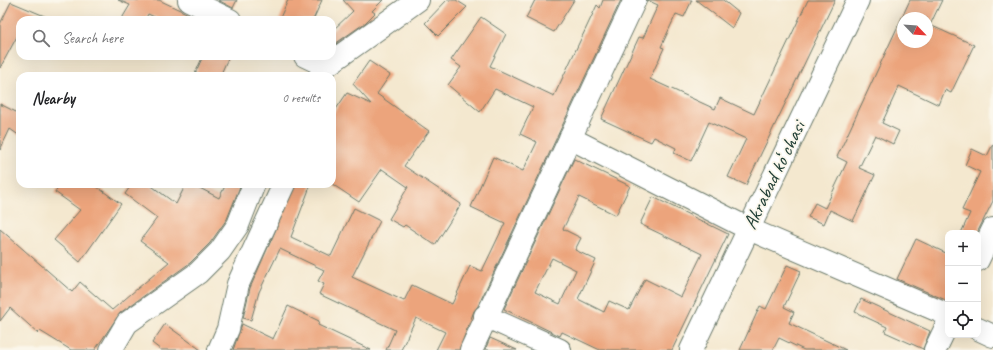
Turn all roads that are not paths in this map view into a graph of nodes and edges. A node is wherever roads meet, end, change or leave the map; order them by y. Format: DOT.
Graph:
graph roads {
  1 [pos="189,0"];
  2 [pos="418,0"];
  3 [pos="635,0"];
  4 [pos="858,0"];
  5 [pos="222,16"];
  6 [pos="310,60"];
  7 [pos="323,71"];
  8 [pos="570,138"];
  9 [pos="252,188"];
  10 [pos="282,188"];
  11 [pos="749,229"];
  12 [pos="993,229"];
  13 [pos="981,254"];
  14 [pos="945,314"];
  15 [pos="485,316"];
  16 [pos="945,329"];
  17 [pos="981,330"];
  18 [pos="993,336"];
  19 [pos="111,350"];
  20 [pos="219,350"];
  21 [pos="470,350"];
  22 [pos="560,350"];
  23 [pos="691,350"];
  24 [pos="935,350"];
  1 -- 5 [label="street"];
  2 -- 7 [label="street"];
  3 -- 8 [label="street"];
  4 -- 11 [label="street, Akrabad koʻchasi"];
  6 -- 7 [label="street"];
  8 -- 11 [label="street"];
  8 -- 15 [label="street"];
  9 -- 19 [label="street"];
  10 -- 20 [label="street"];
  11 -- 14 [label="street"];
  11 -- 23 [label="street, Akrabad koʻchasi"];
  12 -- 13 [label="street"];
  15 -- 21 [label="street"];
  15 -- 22 [label="street"];
  16 -- 24 [label="street"];
  17 -- 18 [label="street"];
}
